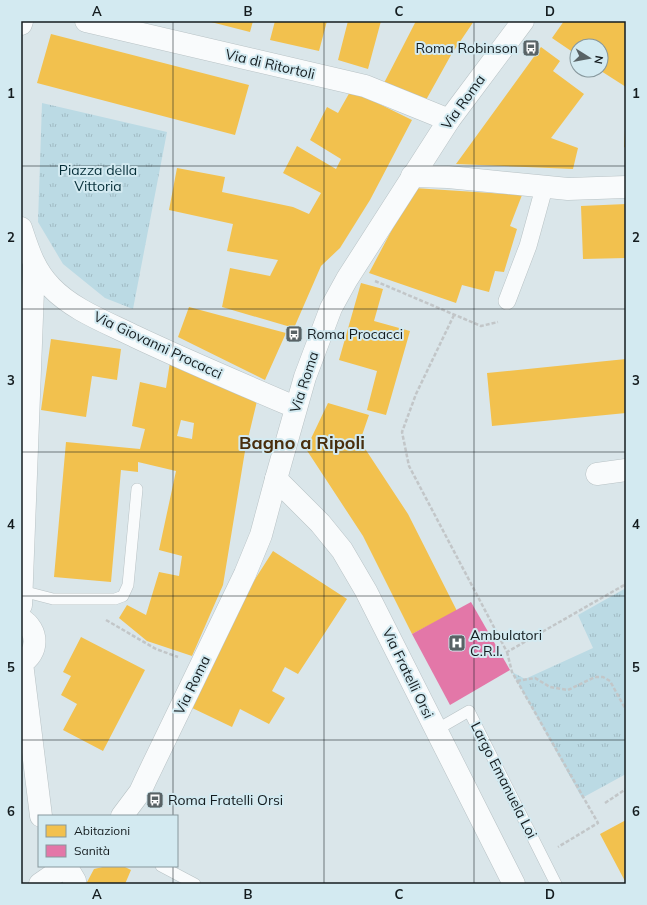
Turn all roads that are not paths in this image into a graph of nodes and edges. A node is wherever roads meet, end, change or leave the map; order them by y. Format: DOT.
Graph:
graph roads {
  1 [pos="86,21"];
  2 [pos="523,21"];
  3 [pos="449,120"];
  4 [pos="412,176"];
  5 [pos="626,187"];
  6 [pos="544,188"];
  7 [pos="21,228"];
  8 [pos="34,264"];
  9 [pos="507,301"];
  10 [pos="295,407"];
  11 [pos="626,470"];
  12 [pos="597,474"];
  13 [pos="276,479"];
  14 [pos="137,489"];
  15 [pos="22,598"];
  16 [pos="21,620"];
  17 [pos="21,663"];
  18 [pos="436,730"];
  19 [pos="41,815"];
  20 [pos="123,815"];
  21 [pos="65,867"];
  22 [pos="67,867"];
  23 [pos="163,867"];
  24 [pos="40,884"];
  25 [pos="74,884"];
  26 [pos="195,884"];
  27 [pos="514,884"];
  28 [pos="556,884"];
  1 -- 3 [label="street, Via di Ritortoli"];
  2 -- 3 [label="street, Via Roma"];
  3 -- 4 [label="street, Via Roma"];
  4 -- 6 [label="street"];
  4 -- 10 [label="street, Via Roma"];
  5 -- 6 [label="street"];
  6 -- 9 [label="street"];
  7 -- 8 [label="street"];
  8 -- 10 [label="street, Via Giovanni Procacci"];
  8 -- 15 [label="street"];
  10 -- 13 [label="street, Via Roma"];
  11 -- 12 [label="street"];
  13 -- 18 [label="street, Via Fratelli Orsi"];
  13 -- 20 [label="street, Via Roma"];
  14 -- 15 [label="lane"];
  16 -- 17 [label="street"];
  17 -- 19 [label="street"];
  18 -- 27 [label="street, Via Fratelli Orsi"];
  18 -- 28 [label="lane, Largo Emanuela Loi"];
  21 -- 24 [label="street"];
  22 -- 25 [label="street"];
  23 -- 26 [label="lane"];
}
